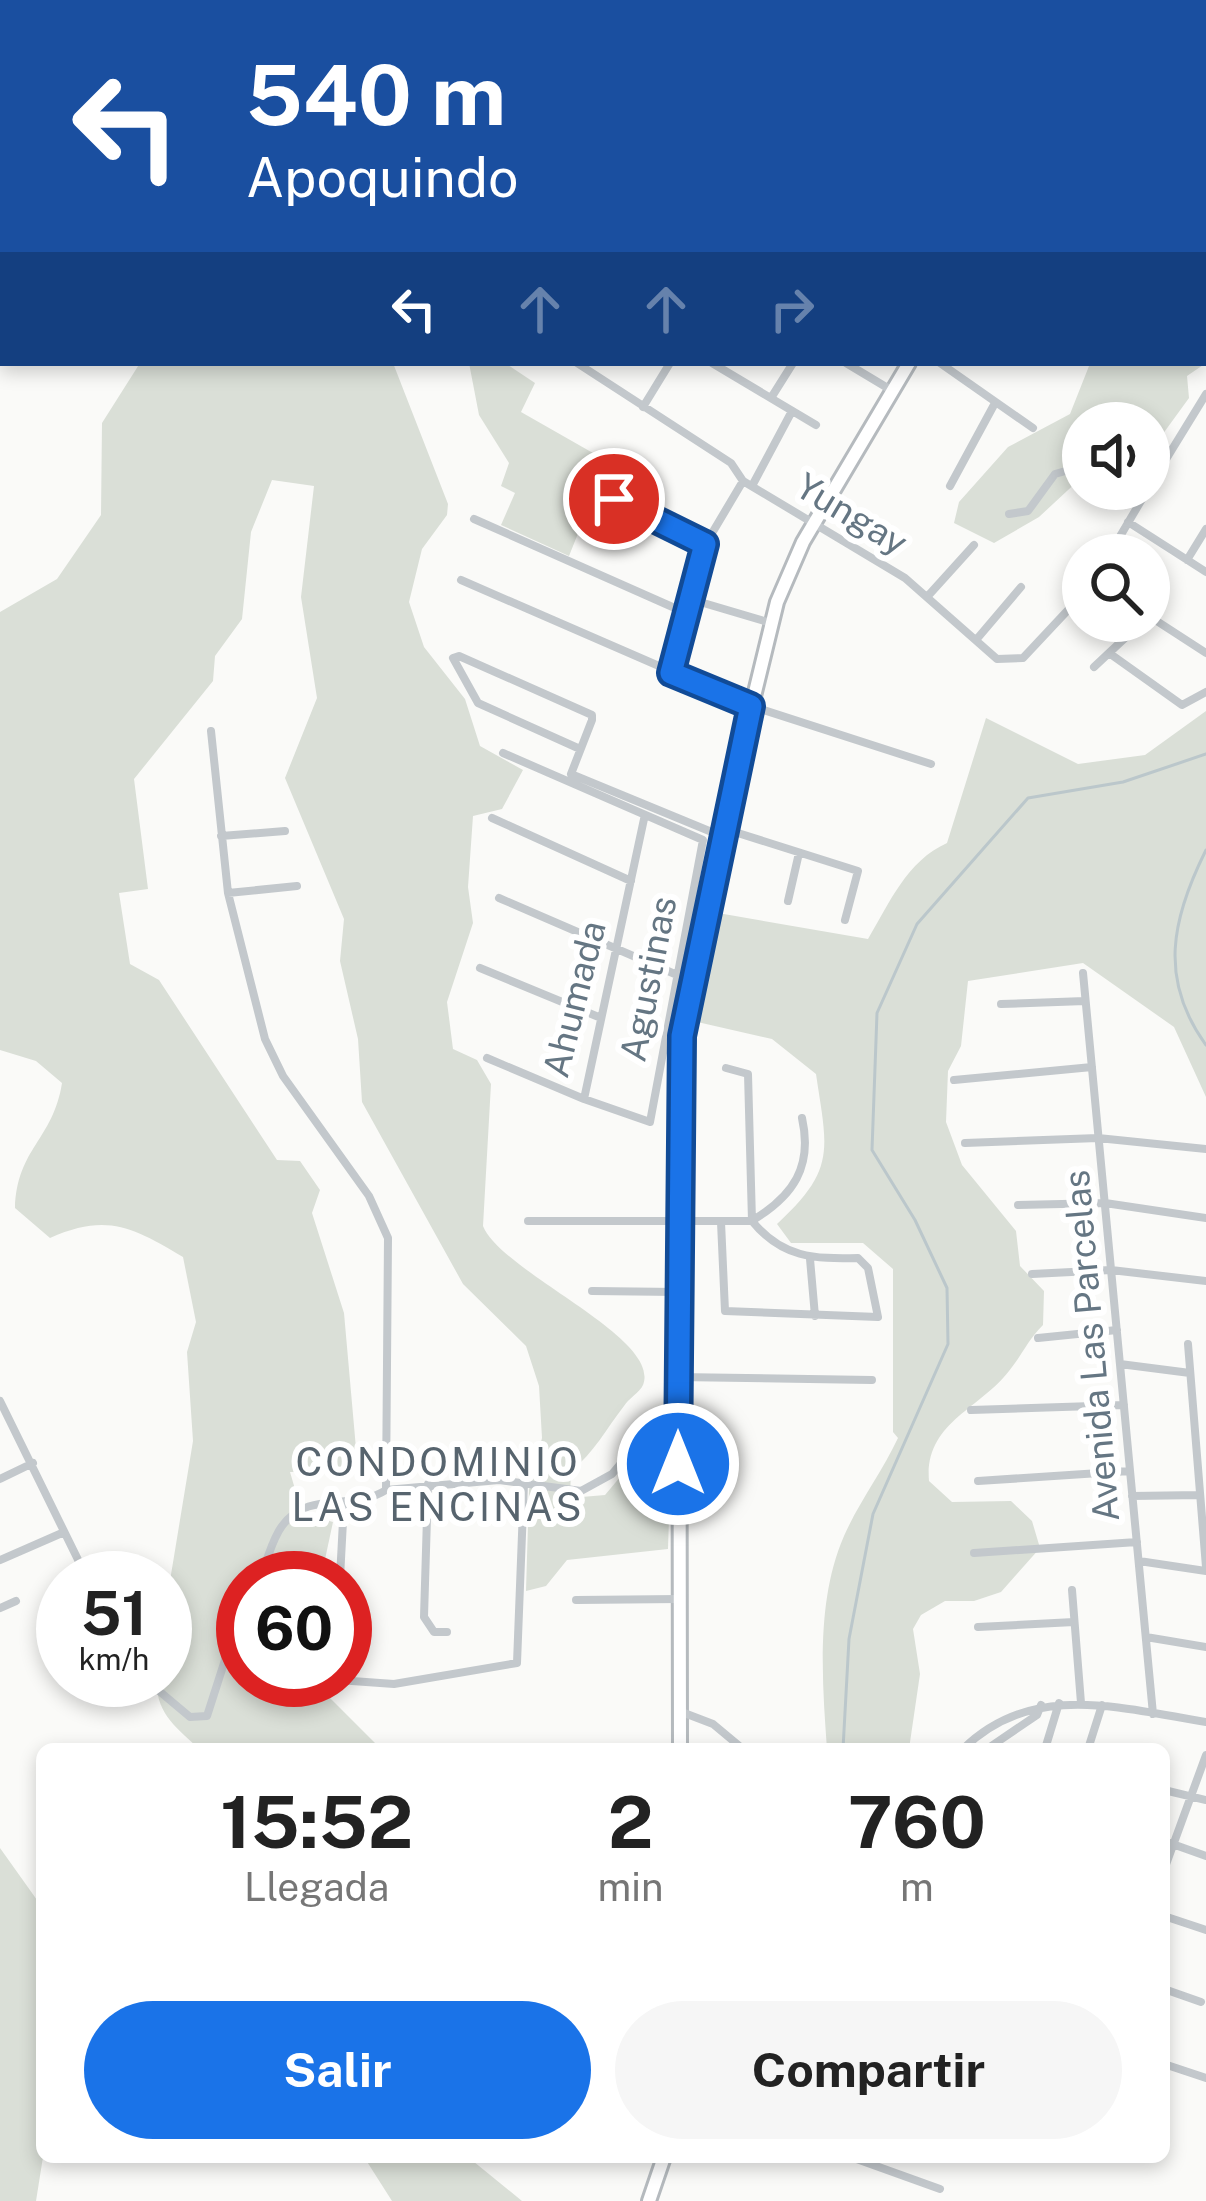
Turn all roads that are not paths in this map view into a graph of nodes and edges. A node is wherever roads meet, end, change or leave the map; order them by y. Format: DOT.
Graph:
graph roads {
  1 [pos="582,366"];
  2 [pos="668,366"];
  3 [pos="717,366"];
  4 [pos="791,366"];
  5 [pos="851,366"];
  6 [pos="907,366"];
  7 [pos="944,366"];
  8 [pos="892,391"];
  9 [pos="1206,394"];
  10 [pos="771,398"];
  11 [pos="995,403"];
  12 [pos="643,407"];
  13 [pos="792,411"];
  14 [pos="816,425"];
  15 [pos="1033,428"];
  16 [pos="1170,452"];
  17 [pos="1062,472"];
  18 [pos="747,484"];
  19 [pos="950,486"];
  20 [pos="614,499"];
  21 [pos="1135,510"];
  22 [pos="1009,514"];
  23 [pos="474,519"];
  24 [pos="815,522"];
  25 [pos="1128,522"];
  26 [pos="1206,530"];
  27 [pos="1121,534"];
  28 [pos="705,544"];
  29 [pos="974,544"];
  30 [pos="1187,560"];
  31 [pos="1206,572"];
  32 [pos="461,580"];
  33 [pos="1021,586"];
  34 [pos="927,597"];
  35 [pos="690,599"];
  36 [pos="686,613"];
  37 [pos="1062,622"];
  38 [pos="771,623"];
  39 [pos="1170,630"];
  40 [pos="976,640"];
  41 [pos="1121,642"];
  42 [pos="1109,653"];
  43 [pos="1206,653"];
  44 [pos="1094,667"];
  45 [pos="671,673"];
  46 [pos="1206,692"];
  47 [pos="751,706"];
  48 [pos="211,730"];
  49 [pos="580,749"];
  50 [pos="503,753"];
  51 [pos="932,764"];
  52 [pos="492,818"];
  53 [pos="644,818"];
  54 [pos="285,831"];
  55 [pos="721,832"];
  56 [pos="221,836"];
  57 [pos="799,853"];
  58 [pos="631,880"];
  59 [pos="297,886"];
  60 [pos="228,893"];
  61 [pos="499,898"];
  62 [pos="788,901"];
  63 [pos="845,920"];
  64 [pos="615,949"];
  65 [pos="480,968"];
  66 [pos="1083,973"];
  67 [pos="675,974"];
  68 [pos="691,981"];
  69 [pos="1085,1001"];
  70 [pos="1001,1004"];
  71 [pos="602,1018"];
  72 [pos="487,1058"];
  73 [pos="1092,1067"];
  74 [pos="726,1068"];
  75 [pos="954,1080"];
  76 [pos="584,1099"];
  77 [pos="802,1118"];
  78 [pos="1099,1138"];
  79 [pos="965,1143"];
  80 [pos="1206,1149"];
  81 [pos="1105,1203"];
  82 [pos="1018,1205"];
  83 [pos="1206,1218"];
  84 [pos="676,1220"];
  85 [pos="527,1221"];
  86 [pos="752,1221"];
  87 [pos="721,1222"];
  88 [pos="810,1259"];
  89 [pos="1111,1270"];
  90 [pos="1032,1274"];
  91 [pos="1206,1282"];
  92 [pos="592,1291"];
  93 [pos="677,1292"];
  94 [pos="815,1316"];
  95 [pos="1117,1330"];
  96 [pos="1038,1338"];
  97 [pos="1188,1344"];
  98 [pos="1120,1364"];
  99 [pos="1190,1373"];
  100 [pos="677,1377"];
  101 [pos="872,1380"];
  102 [pos="0,1402"];
  103 [pos="1124,1405"];
  104 [pos="971,1410"];
  105 [pos="678,1418"];
  106 [pos="33,1463"];
  107 [pos="1130,1472"];
  108 [pos="0,1479"];
  109 [pos="978,1481"];
  110 [pos="524,1482"];
  111 [pos="428,1484"];
  112 [pos="386,1490"];
  113 [pos="1200,1495"];
  114 [pos="1132,1496"];
  115 [pos="344,1502"];
  116 [pos="62,1533"];
  117 [pos="1137,1542"];
  118 [pos="72,1551"];
  119 [pos="273,1551"];
  120 [pos="341,1551"];
  121 [pos="974,1553"];
  122 [pos="0,1560"];
  123 [pos="1138,1561"];
  124 [pos="1206,1569"];
  125 [pos="1072,1590"];
  126 [pos="679,1599"];
  127 [pos="576,1600"];
  128 [pos="16,1601"];
  129 [pos="0,1608"];
  130 [pos="1074,1622"];
  131 [pos="978,1627"];
  132 [pos="447,1632"];
  133 [pos="1146,1637"];
  134 [pos="1206,1647"];
  135 [pos="372,1682"];
  136 [pos="216,1688"];
  137 [pos="1060,1703"];
  138 [pos="1081,1703"];
  139 [pos="1102,1705"];
  140 [pos="1041,1706"];
  141 [pos="178,1707"];
  142 [pos="679,1711"];
  143 [pos="1153,1714"];
  144 [pos="1206,1722"];
  145 [pos="680,1743"];
  146 [pos="736,1743"];
  147 [pos="970,1743"];
  148 [pos="996,1743"];
  149 [pos="1047,1743"];
  150 [pos="1090,1743"];
  151 [pos="1206,1755"];
  152 [pos="1170,1792"];
  153 [pos="1191,1797"];
  154 [pos="1206,1800"];
  155 [pos="1170,1841"];
  156 [pos="1170,1843"];
  157 [pos="1206,1856"];
  158 [pos="1170,1918"];
  159 [pos="1206,1930"];
  160 [pos="1170,1991"];
  161 [pos="1201,2002"];
  162 [pos="1170,2066"];
  163 [pos="1206,2078"];
  164 [pos="662,2163"];
  165 [pos="868,2163"];
  166 [pos="940,2188"];
  167 [pos="649,2201"];
  1 -- 12 [label="street, Yungay"];
  2 -- 12 [label="street"];
  3 -- 10 [label="street"];
  4 -- 10 [label="street"];
  5 -- 8 [label="street"];
  6 -- 8 [label="main road"];
  7 -- 11 [label="street"];
  8 -- 24 [label="main road"];
  9 -- 16 [label="street"];
  10 -- 13 [label="street"];
  11 -- 15 [label="street"];
  11 -- 19 [label="street"];
  12 -- 18 [label="street, Yungay"];
  13 -- 14 [label="street"];
  13 -- 18 [label="street"];
  17 -- 22 [label="street"];
  18 -- 24 [label="street, Yungay"];
  18 -- 28 [label="street"];
  20 -- 28 [label="street"];
  21 -- 25 [label="street"];
  23 -- 36 [label="street"];
  24 -- 34 [label="street, Yungay"];
  24 -- 38 [label="main road"];
  25 -- 27 [label="street"];
  25 -- 30 [label="street"];
  26 -- 30 [label="street"];
  28 -- 35 [label="street"];
  29 -- 34 [label="street"];
  30 -- 31 [label="street"];
  32 -- 45 [label="street"];
  33 -- 40 [label="street"];
  34 -- 40 [label="street, Yungay"];
  35 -- 36 [label="street"];
  35 -- 38 [label="street"];
  36 -- 45 [label="street"];
  37 -- 40 [label="street, Yungay"];
  38 -- 47 [label="main road"];
  39 -- 43 [label="street"];
  41 -- 42 [label="street"];
  42 -- 44 [label="street"];
  42 -- 46 [label="street"];
  45 -- 47 [label="street"];
  47 -- 51 [label="street"];
  47 -- 55 [label="main road"];
  48 -- 56 [label="street"];
  49 -- 49 [label="street"];
  49 -- 55 [label="street"];
  50 -- 53 [label="street"];
  52 -- 58 [label="street"];
  53 -- 58 [label="street, Ahumada"];
  53 -- 67 [label="street, Agustinas"];
  54 -- 56 [label="street"];
  55 -- 57 [label="street"];
  55 -- 68 [label="main road"];
  56 -- 60 [label="street"];
  57 -- 62 [label="street"];
  57 -- 63 [label="street"];
  58 -- 64 [label="street, Ahumada"];
  59 -- 60 [label="street"];
  60 -- 112 [label="street"];
  61 -- 64 [label="street"];
  64 -- 67 [label="street"];
  64 -- 71 [label="street, Ahumada"];
  65 -- 71 [label="street"];
  66 -- 69 [label="street, Avenida Las Parcelas"];
  67 -- 68 [label="street"];
  67 -- 76 [label="street, Agustinas"];
  68 -- 84 [label="main road"];
  69 -- 70 [label="street"];
  69 -- 73 [label="street, Avenida Las Parcelas"];
  71 -- 76 [label="street, Ahumada"];
  72 -- 76 [label="street, Ahumada"];
  73 -- 75 [label="street"];
  73 -- 78 [label="street, Avenida Las Parcelas"];
  74 -- 86 [label="street"];
  77 -- 86 [label="street"];
  78 -- 79 [label="street"];
  78 -- 80 [label="street"];
  78 -- 81 [label="street, Avenida Las Parcelas"];
  81 -- 82 [label="street"];
  81 -- 83 [label="street"];
  81 -- 89 [label="street, Avenida Las Parcelas"];
  84 -- 85 [label="street"];
  84 -- 87 [label="street"];
  84 -- 93 [label="main road"];
  86 -- 87 [label="street"];
  86 -- 88 [label="street"];
  87 -- 94 [label="street"];
  88 -- 94 [label="street"];
  88 -- 94 [label="street"];
  89 -- 90 [label="street"];
  89 -- 91 [label="street"];
  89 -- 95 [label="street, Avenida Las Parcelas"];
  92 -- 93 [label="street"];
  93 -- 100 [label="main road"];
  95 -- 96 [label="street"];
  95 -- 98 [label="street, Avenida Las Parcelas"];
  97 -- 99 [label="street"];
  98 -- 99 [label="street"];
  98 -- 103 [label="street, Avenida Las Parcelas"];
  99 -- 113 [label="street"];
  100 -- 101 [label="street"];
  100 -- 105 [label="main road"];
  102 -- 106 [label="street"];
  103 -- 104 [label="street"];
  103 -- 107 [label="street, Avenida Las Parcelas"];
  105 -- 110 [label="street"];
  105 -- 126 [label="main road"];
  106 -- 108 [label="street"];
  106 -- 116 [label="street"];
  107 -- 109 [label="street"];
  107 -- 114 [label="street, Avenida Las Parcelas"];
  110 -- 111 [label="street"];
  110 -- 135 [label="street"];
  111 -- 112 [label="street"];
  111 -- 132 [label="street"];
  112 -- 115 [label="street"];
  113 -- 114 [label="street"];
  113 -- 124 [label="street"];
  114 -- 117 [label="street, Avenida Las Parcelas"];
  115 -- 119 [label="street"];
  115 -- 120 [label="street"];
  116 -- 118 [label="street"];
  116 -- 122 [label="street"];
  117 -- 121 [label="street"];
  117 -- 123 [label="street, Avenida Las Parcelas"];
  123 -- 124 [label="street"];
  123 -- 133 [label="street, Avenida Las Parcelas"];
  125 -- 130 [label="street"];
  126 -- 127 [label="street"];
  126 -- 142 [label="main road"];
  128 -- 129 [label="street"];
  130 -- 131 [label="street"];
  130 -- 138 [label="street"];
  133 -- 134 [label="street"];
  133 -- 143 [label="street, Avenida Las Parcelas"];
  136 -- 141 [label="street"];
  137 -- 138 [label="street"];
  137 -- 140 [label="street"];
  137 -- 149 [label="street"];
  138 -- 139 [label="street"];
  139 -- 143 [label="street"];
  139 -- 150 [label="street"];
  140 -- 147 [label="street"];
  140 -- 148 [label="street"];
  142 -- 145 [label="main road"];
  142 -- 146 [label="street"];
  143 -- 144 [label="street"];
  151 -- 153 [label="street"];
  152 -- 153 [label="street"];
  153 -- 154 [label="street"];
  153 -- 155 [label="street"];
  156 -- 157 [label="street"];
  158 -- 159 [label="street"];
  160 -- 161 [label="street"];
  162 -- 163 [label="street"];
  164 -- 167 [label="main road"];
  165 -- 166 [label="street"];
}
